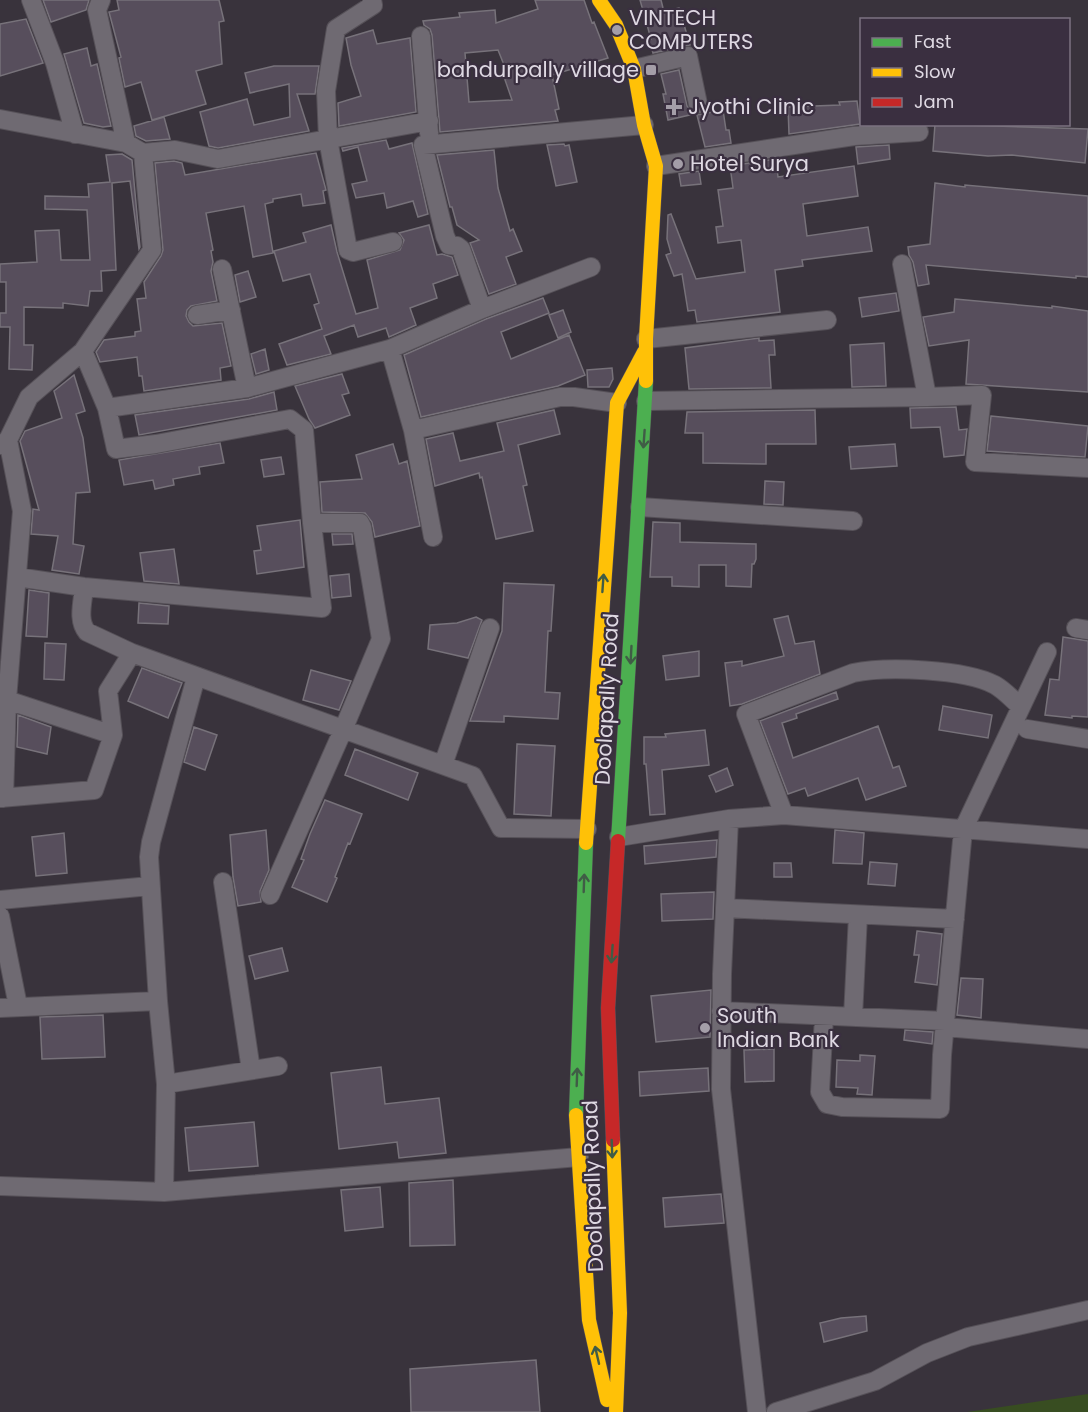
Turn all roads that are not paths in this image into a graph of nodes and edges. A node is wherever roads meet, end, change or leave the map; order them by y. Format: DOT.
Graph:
graph roads {
  1 [pos="31,0"];
  2 [pos="100,0"];
  3 [pos="372,0"];
  4 [pos="599,0"];
  5 [pos="421,36"];
  6 [pos="634,69"];
  7 [pos="698,104"];
  8 [pos="0,119"];
  9 [pos="429,121"];
  10 [pos="644,125"];
  11 [pos="919,132"];
  12 [pos="75,134"];
  13 [pos="328,139"];
  14 [pos="126,142"];
  15 [pos="430,145"];
  16 [pos="143,153"];
  17 [pos="656,166"];
  18 [pos="393,242"];
  19 [pos="902,264"];
  20 [pos="591,267"];
  21 [pos="222,268"];
  22 [pos="482,309"];
  23 [pos="231,310"];
  24 [pos="196,315"];
  25 [pos="827,320"];
  26 [pos="646,343"];
  27 [pos="390,349"];
  28 [pos="83,351"];
  29 [pos="247,388"];
  30 [pos="927,397"];
  31 [pos="646,401"];
  32 [pos="618,403"];
  33 [pos="107,408"];
  34 [pos="413,430"];
  35 [pos="4,442"];
  36 [pos="1088,468"];
  37 [pos="639,507"];
  38 [pos="853,521"];
  39 [pos="312,523"];
  40 [pos="433,537"];
  41 [pos="17,577"];
  42 [pos="84,587"];
  43 [pos="490,628"];
  44 [pos="1047,652"];
  45 [pos="132,653"];
  46 [pos="196,676"];
  47 [pos="7,700"];
  48 [pos="1020,706"];
  49 [pos="1028,729"];
  50 [pos="344,730"];
  51 [pos="113,735"];
  52 [pos="1088,739"];
  53 [pos="443,765"];
  54 [pos="2,798"];
  55 [pos="784,815"];
  56 [pos="729,819"];
  57 [pos="586,829"];
  58 [pos="963,830"];
  59 [pos="620,837"];
  60 [pos="1088,839"];
  61 [pos="223,882"];
  62 [pos="150,886"];
  63 [pos="270,895"];
  64 [pos="0,900"];
  65 [pos="725,908"];
  66 [pos="858,915"];
  67 [pos="0,916"];
  68 [pos="954,919"];
  69 [pos="158,1001"];
  70 [pos="9,1007"];
  71 [pos="721,1011"];
  72 [pos="824,1016"];
  73 [pos="853,1017"];
  74 [pos="945,1024"];
  75 [pos="1088,1039"];
  76 [pos="278,1066"];
  77 [pos="251,1070"];
  78 [pos="166,1084"];
  79 [pos="579,1157"];
  80 [pos="0,1186"];
  81 [pos="164,1192"];
  82 [pos="1088,1310"];
  83 [pos="610,1412"];
  84 [pos="616,1412"];
  85 [pos="758,1412"];
  86 [pos="776,1412"];
  1 -- 12 [label="street"];
  2 -- 14 [label="street"];
  3 -- 13 [label="street"];
  4 -- 6 [label="main road, Doolapally Road"];
  5 -- 9 [label="street"];
  6 -- 7 [label="street"];
  6 -- 10 [label="main road, Doolapally Road"];
  8 -- 12 [label="street"];
  9 -- 13 [label="street"];
  9 -- 15 [label="street"];
  10 -- 15 [label="street"];
  10 -- 17 [label="main road, Doolapally Road"];
  11 -- 17 [label="street"];
  12 -- 14 [label="street"];
  13 -- 16 [label="street"];
  13 -- 18 [label="street"];
  14 -- 16 [label="street"];
  15 -- 22 [label="street"];
  16 -- 28 [label="street"];
  17 -- 26 [label="main road, Doolapally Road"];
  19 -- 30 [label="street"];
  20 -- 22 [label="street"];
  21 -- 23 [label="street"];
  22 -- 27 [label="street"];
  23 -- 24 [label="street"];
  23 -- 29 [label="street"];
  25 -- 26 [label="street"];
  26 -- 31 [label="main road, Doolapally Road"];
  26 -- 32 [label="main road"];
  27 -- 29 [label="street"];
  27 -- 34 [label="street"];
  28 -- 33 [label="street"];
  28 -- 35 [label="street"];
  29 -- 33 [label="street"];
  30 -- 31 [label="street"];
  30 -- 36 [label="street"];
  31 -- 37 [label="main road, Doolapally Road, one-way"];
  32 -- 34 [label="street"];
  57 -- 32 [label="main road, one-way"];
  33 -- 39 [label="street"];
  34 -- 40 [label="street"];
  35 -- 41 [label="street"];
  37 -- 38 [label="street"];
  37 -- 59 [label="main road, Doolapally Road, one-way"];
  39 -- 42 [label="street"];
  39 -- 50 [label="street"];
  41 -- 42 [label="street"];
  41 -- 47 [label="street"];
  42 -- 45 [label="street"];
  43 -- 53 [label="street"];
  44 -- 48 [label="street"];
  45 -- 46 [label="street"];
  45 -- 51 [label="street"];
  46 -- 50 [label="street"];
  46 -- 62 [label="street"];
  47 -- 51 [label="street"];
  47 -- 54 [label="street"];
  48 -- 55 [label="street"];
  48 -- 58 [label="street"];
  49 -- 52 [label="street"];
  50 -- 53 [label="street"];
  50 -- 63 [label="street"];
  51 -- 54 [label="street"];
  53 -- 57 [label="street"];
  55 -- 56 [label="street"];
  55 -- 58 [label="street"];
  56 -- 59 [label="street"];
  56 -- 65 [label="street"];
  79 -- 57 [label="main road, one-way"];
  58 -- 60 [label="street"];
  58 -- 68 [label="street"];
  59 -- 84 [label="main road, Doolapally Road, one-way"];
  61 -- 77 [label="street"];
  62 -- 64 [label="street"];
  62 -- 69 [label="street"];
  65 -- 66 [label="street"];
  65 -- 71 [label="street"];
  66 -- 68 [label="street"];
  66 -- 73 [label="street"];
  67 -- 70 [label="street"];
  68 -- 74 [label="street"];
  69 -- 70 [label="street"];
  69 -- 78 [label="street"];
  71 -- 72 [label="street"];
  71 -- 85 [label="street"];
  72 -- 73 [label="street"];
  72 -- 74 [label="street"];
  73 -- 74 [label="street"];
  74 -- 75 [label="street"];
  76 -- 77 [label="street"];
  77 -- 78 [label="street"];
  78 -- 81 [label="street"];
  79 -- 81 [label="street"];
  83 -- 79 [label="main road, one-way"];
  80 -- 81 [label="street"];
  82 -- 86 [label="street"];
}
